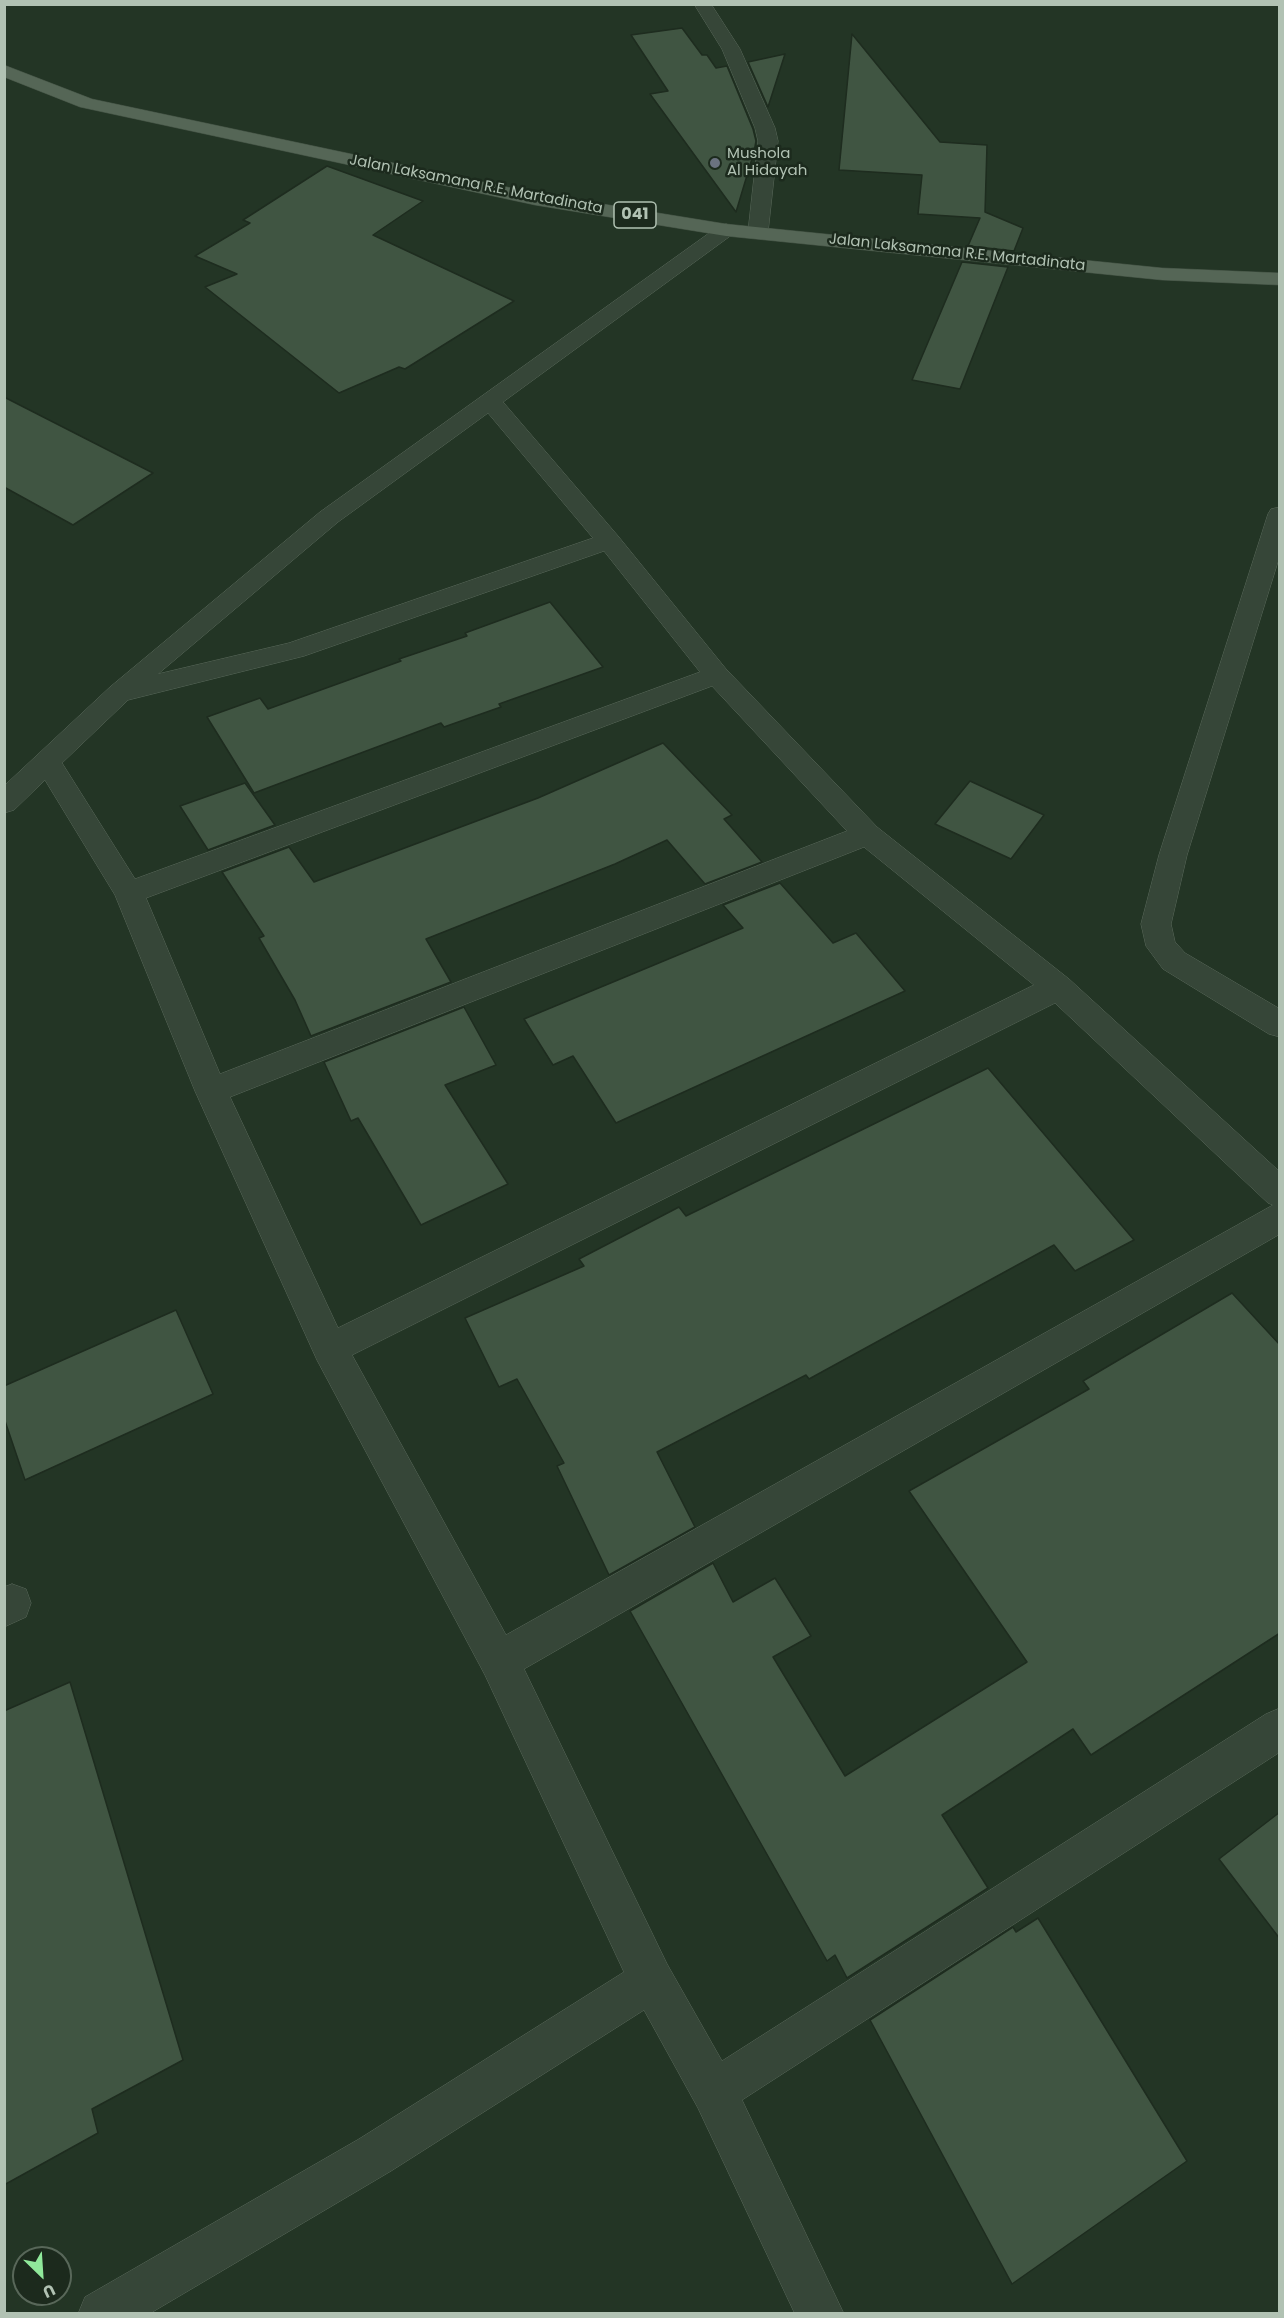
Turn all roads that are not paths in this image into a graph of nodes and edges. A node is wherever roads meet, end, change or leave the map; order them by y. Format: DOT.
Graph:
graph roads {
  1 [pos="702,4"];
  2 [pos="4,70"];
  3 [pos="726,230"];
  4 [pos="758,232"];
  5 [pos="1280,279"];
  6 [pos="489,400"];
  7 [pos="1280,514"];
  8 [pos="609,541"];
  9 [pos="717,675"];
  10 [pos="119,693"];
  11 [pos="48,763"];
  12 [pos="4,803"];
  13 [pos="867,834"];
  14 [pos="129,893"];
  15 [pos="1058,987"];
  16 [pos="1280,1025"];
  17 [pos="211,1091"];
  18 [pos="1280,1193"];
  19 [pos="1280,1217"];
  20 [pos="330,1348"];
  21 [pos="500,1661"];
  22 [pos="1280,1728"];
  23 [pos="651,1980"];
  24 [pos="714,2092"];
  25 [pos="102,2313"];
  26 [pos="820,2313"];
  1 -- 4 [label="street"];
  2 -- 3 [label="main road, Jalan Laksamana R.E. Martadinata / 041"];
  3 -- 4 [label="main road, Jalan Laksamana R.E. Martadinata / 041"];
  3 -- 6 [label="street"];
  4 -- 5 [label="main road, Jalan Laksamana R.E. Martadinata / 041"];
  6 -- 8 [label="street"];
  6 -- 10 [label="street"];
  7 -- 16 [label="street"];
  8 -- 9 [label="street"];
  8 -- 10 [label="street"];
  9 -- 13 [label="street"];
  9 -- 14 [label="street"];
  10 -- 11 [label="street"];
  11 -- 12 [label="street"];
  11 -- 14 [label="street"];
  13 -- 15 [label="street"];
  13 -- 17 [label="street"];
  14 -- 17 [label="street"];
  15 -- 18 [label="street"];
  15 -- 20 [label="street"];
  17 -- 20 [label="street"];
  19 -- 21 [label="street"];
  20 -- 21 [label="street"];
  21 -- 23 [label="street"];
  22 -- 24 [label="street"];
  23 -- 24 [label="street"];
  23 -- 25 [label="street"];
  24 -- 26 [label="street"];
}
